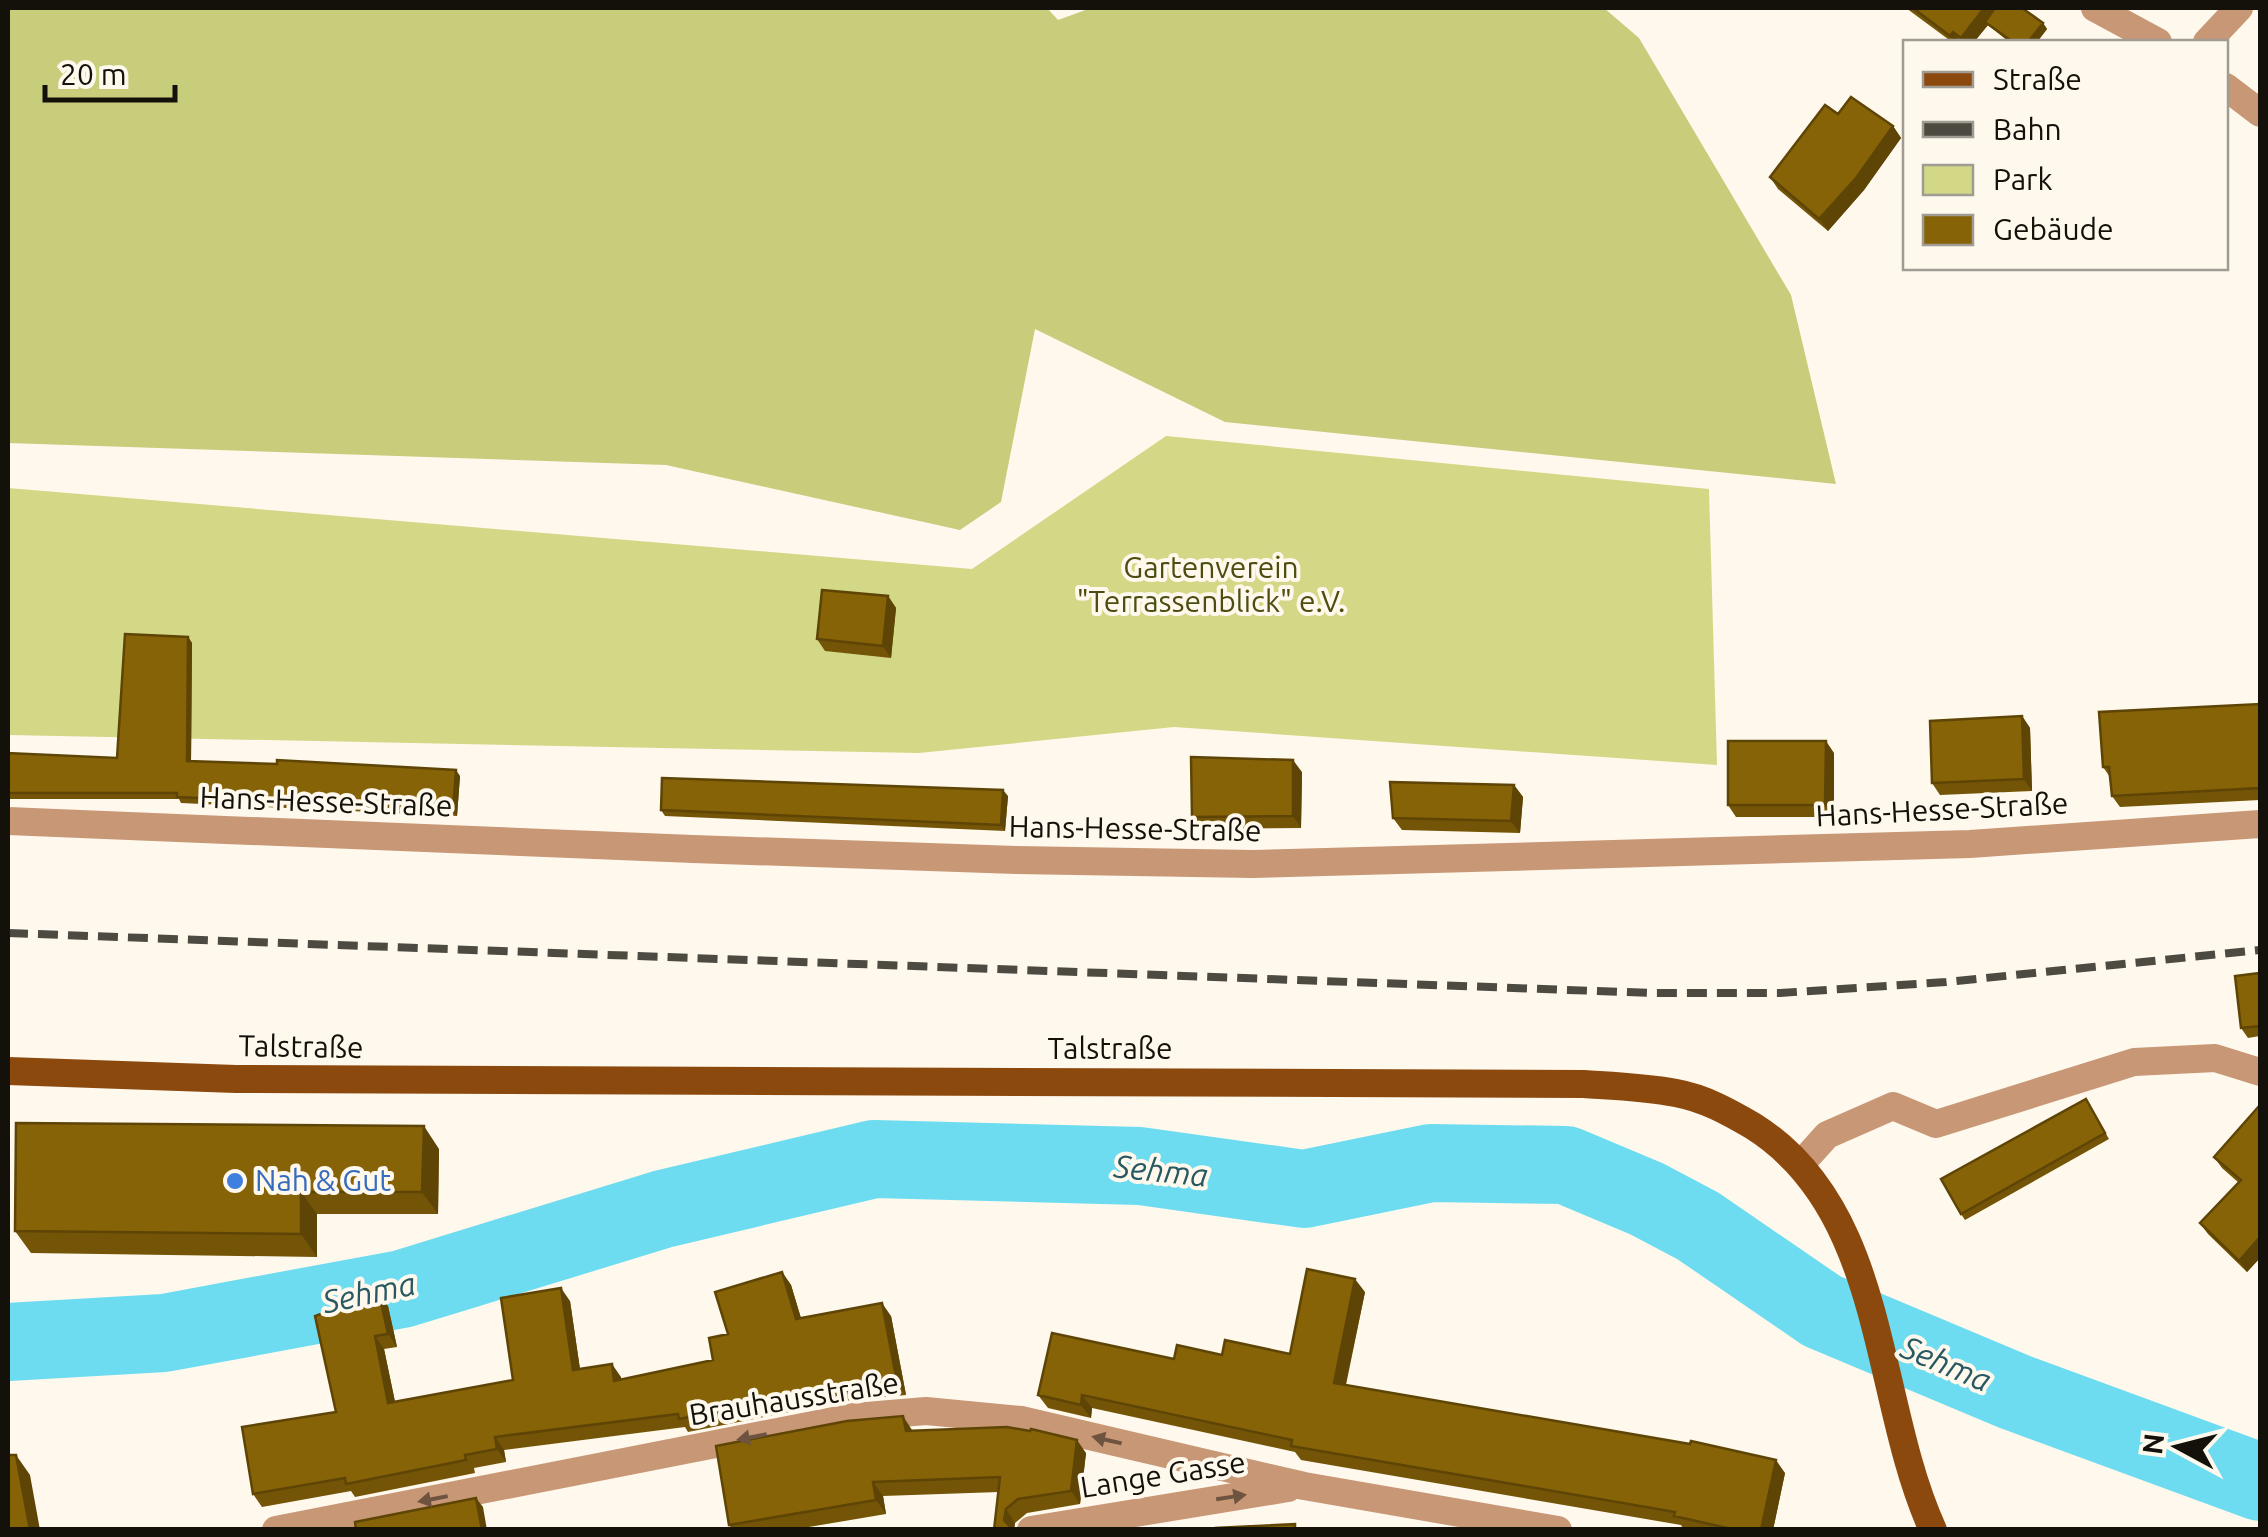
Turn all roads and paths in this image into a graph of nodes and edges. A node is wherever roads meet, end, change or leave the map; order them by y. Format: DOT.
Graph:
graph roads {
  1 [pos="2096,8"];
  2 [pos="2239,8"];
  3 [pos="2154,40"];
  4 [pos="2209,40"];
  5 [pos="2228,88"];
  6 [pos="2260,113"];
  7 [pos="8,821"];
  8 [pos="2260,824"];
  9 [pos="8,1071"];
  10 [pos="2260,1072"];
  11 [pos="1800,1165"];
  12 [pos="1304,1486"];
  13 [pos="276,1530"];
  14 [pos="1031,1530"];
  15 [pos="1558,1530"];
  16 [pos="1934,1530"];
  1 -- 3 [label="street"];
  2 -- 4 [label="street"];
  5 -- 6 [label="street"];
  7 -- 8 [label="street, Hans-Hesse-Straße"];
  9 -- 11 [label="main road, Talstraße"];
  10 -- 11 [label="street"];
  11 -- 16 [label="main road, Talstraße"];
  12 -- 13 [label="street, Brauhausstraße, one-way"];
  14 -- 12 [label="street, Lange Gasse, one-way"];
  12 -- 15 [label="street, Brauhausstraße"];
}
